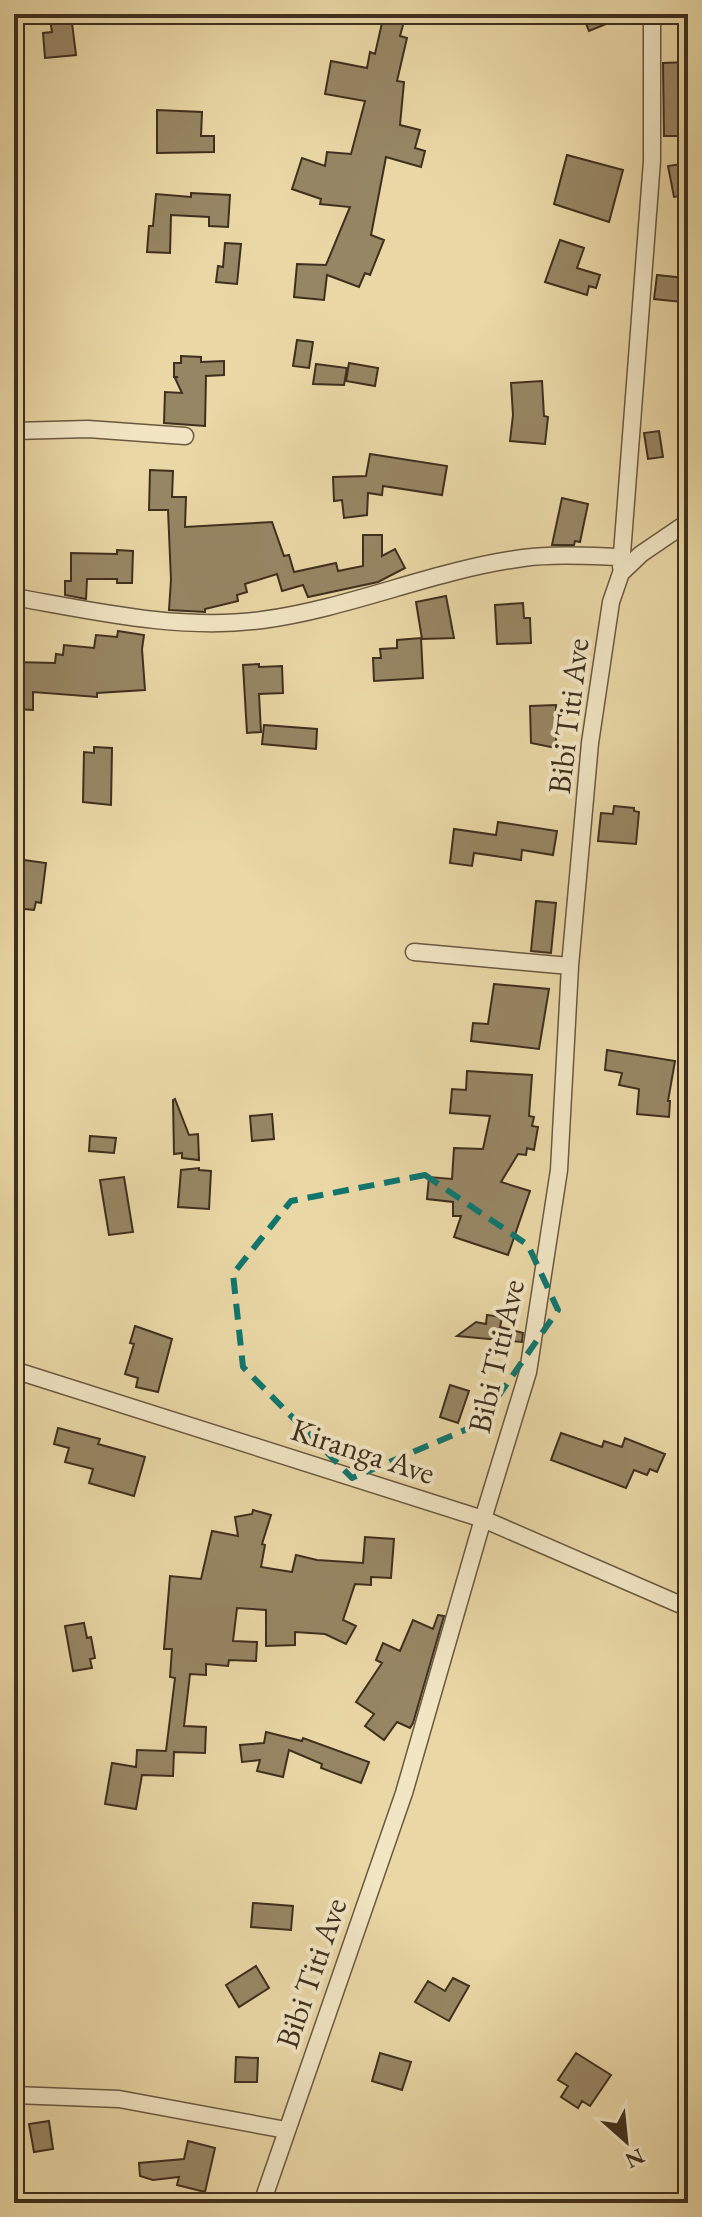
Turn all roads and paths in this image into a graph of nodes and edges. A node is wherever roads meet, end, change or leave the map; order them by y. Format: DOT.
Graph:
graph roads {
  1 [pos="652,14"];
  2 [pos="14,431"];
  3 [pos="185,436"];
  4 [pos="688,522"];
  5 [pos="621,565"];
  6 [pos="14,597"];
  7 [pos="414,952"];
  8 [pos="570,966"];
  9 [pos="14,1370"];
  10 [pos="483,1519"];
  11 [pos="688,1608"];
  12 [pos="14,2095"];
  13 [pos="286,2130"];
  14 [pos="262,2203"];
  1 -- 5 [label="street, Bibi Titi Ave"];
  2 -- 3 [label="street"];
  4 -- 5 [label="street"];
  5 -- 6 [label="street"];
  5 -- 8 [label="street, Bibi Titi Ave"];
  7 -- 8 [label="street"];
  8 -- 10 [label="street, Bibi Titi Ave"];
  9 -- 10 [label="street, Kiranga Ave"];
  10 -- 11 [label="street, Kiranga Ave"];
  10 -- 13 [label="street, Bibi Titi Ave"];
  12 -- 13 [label="street"];
  13 -- 14 [label="street, Bibi Titi Ave"];
}
